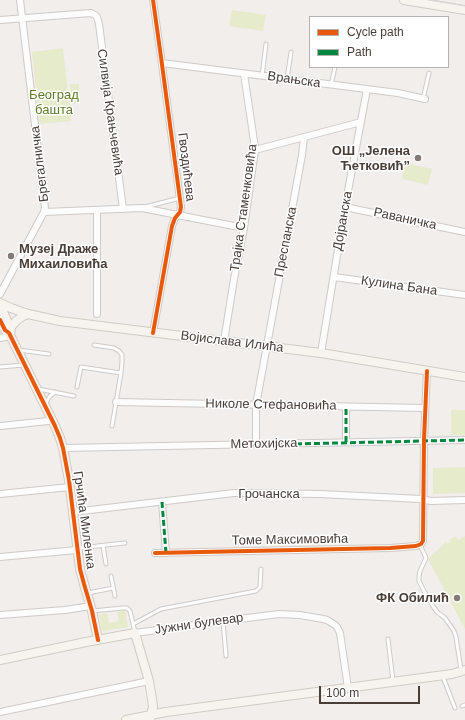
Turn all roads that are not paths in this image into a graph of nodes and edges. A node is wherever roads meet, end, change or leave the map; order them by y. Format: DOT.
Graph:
graph roads {
  1 [pos="20,0"];
  2 [pos="153,0"];
  3 [pos="404,0"];
  4 [pos="465,10"];
  5 [pos="22,18"];
  6 [pos="0,20"];
  7 [pos="266,44"];
  8 [pos="291,52"];
  9 [pos="162,63"];
  10 [pos="335,68"];
  11 [pos="429,73"];
  12 [pos="244,74"];
  13 [pos="262,76"];
  14 [pos="287,79"];
  15 [pos="331,85"];
  16 [pos="367,89"];
  17 [pos="424,99"];
  18 [pos="361,122"];
  19 [pos="304,137"];
  20 [pos="255,150"];
  21 [pos="180,198"];
  22 [pos="345,207"];
  23 [pos="123,208"];
  24 [pos="142,208"];
  25 [pos="97,210"];
  26 [pos="44,212"];
  27 [pos="177,215"];
  28 [pos="244,228"];
  29 [pos="465,232"];
  30 [pos="334,277"];
  31 [pos="0,294"];
  32 [pos="465,294"];
  33 [pos="0,304"];
  34 [pos="28,314"];
  35 [pos="97,314"];
  36 [pos="0,320"];
  37 [pos="153,333"];
  38 [pos="9,335"];
  39 [pos="0,338"];
  40 [pos="224,341"];
  41 [pos="94,345"];
  42 [pos="266,346"];
  43 [pos="16,350"];
  44 [pos="321,353"];
  45 [pos="49,354"];
  46 [pos="24,365"];
  47 [pos="0,367"];
  48 [pos="427,371"];
  49 [pos="121,373"];
  50 [pos="465,377"];
  51 [pos="77,387"];
  52 [pos="36,388"];
  53 [pos="55,392"];
  54 [pos="74,396"];
  55 [pos="116,402"];
  56 [pos="256,404"];
  57 [pos="44,405"];
  58 [pos="346,407"];
  59 [pos="425,408"];
  60 [pos="51,419"];
  61 [pos="1,426"];
  62 [pos="112,426"];
  63 [pos="424,440"];
  64 [pos="465,440"];
  65 [pos="346,442"];
  66 [pos="256,443"];
  67 [pos="63,448"];
  68 [pos="70,487"];
  69 [pos="0,494"];
  70 [pos="424,499"];
  71 [pos="465,500"];
  72 [pos="162,502"];
  73 [pos="73,512"];
  74 [pos="125,543"];
  75 [pos="422,543"];
  76 [pos="103,546"];
  77 [pos="77,549"];
  78 [pos="166,552"];
  79 [pos="155,553"];
  80 [pos="0,557"];
  81 [pos="106,564"];
  82 [pos="261,569"];
  83 [pos="111,576"];
  84 [pos="114,588"];
  85 [pos="86,593"];
  86 [pos="115,596"];
  87 [pos="91,609"];
  88 [pos="0,615"];
  89 [pos="223,621"];
  90 [pos="133,624"];
  91 [pos="135,633"];
  92 [pos="388,639"];
  93 [pos="98,640"];
  94 [pos="226,656"];
  95 [pos="0,660"];
  96 [pos="463,671"];
  97 [pos="442,675"];
  98 [pos="149,681"];
  99 [pos="393,681"];
  100 [pos="348,688"];
  101 [pos="455,708"];
  102 [pos="0,712"];
  103 [pos="151,717"];
  104 [pos="126,720"];
  1 -- 5 [label="street, Брегалничка"];
  2 -- 9 [label="street, Гвоздићева"];
  3 -- 4 [label="main road"];
  5 -- 6 [label="street"];
  5 -- 23 [label="street, Силвија Крањчевића"];
  5 -- 26 [label="street, Брегалничка"];
  7 -- 13 [label="lane"];
  8 -- 14 [label="lane"];
  9 -- 12 [label="street, Врањска"];
  9 -- 21 [label="street, Гвоздићева"];
  10 -- 15 [label="lane"];
  11 -- 17 [label="lane"];
  12 -- 13 [label="street, Врањска"];
  12 -- 20 [label="street, Трајка Стаменковића"];
  13 -- 14 [label="street, Врањска"];
  14 -- 15 [label="street, Врањска"];
  15 -- 16 [label="street, Врањска"];
  16 -- 17 [label="street, Врањска"];
  16 -- 18 [label="street, Дојранска"];
  18 -- 19 [label="street"];
  18 -- 22 [label="street, Дојранска"];
  19 -- 20 [label="street"];
  19 -- 42 [label="street, Преспанска"];
  20 -- 28 [label="street, Трајка Стаменковића"];
  21 -- 24 [label="lane"];
  21 -- 27 [label="street, Гвоздићева"];
  22 -- 29 [label="street, Раваничка"];
  22 -- 30 [label="street, Дојранска"];
  23 -- 24 [label="street"];
  23 -- 25 [label="street"];
  24 -- 27 [label="street"];
  25 -- 26 [label="street"];
  25 -- 35 [label="street"];
  26 -- 31 [label="street, Брегалничка"];
  27 -- 28 [label="street"];
  27 -- 37 [label="street, Гвоздићева"];
  28 -- 40 [label="street, Трајка Стаменковића"];
  30 -- 32 [label="street, Кулина Бана"];
  30 -- 44 [label="street, Дојранска"];
  33 -- 34 [label="main road, Војислава Илића"];
  33 -- 38 [label="main road, Грчића Миленка"];
  34 -- 37 [label="main road, Војислава Илића"];
  34 -- 38 [label="main road"];
  36 -- 38 [label="main road, Грчића Миленка"];
  37 -- 40 [label="main road, Војислава Илића"];
  38 -- 39 [label="street"];
  38 -- 43 [label="main road, Грчића Миленка"];
  40 -- 42 [label="main road, Војислава Илића"];
  41 -- 49 [label="lane"];
  42 -- 44 [label="main road, Војислава Илића"];
  42 -- 56 [label="street, Преспанска"];
  43 -- 45 [label="lane"];
  43 -- 46 [label="main road, Грчића Миленка"];
  44 -- 48 [label="main road, Војислава Илића"];
  46 -- 47 [label="lane"];
  46 -- 52 [label="main road, Грчића Миленка"];
  48 -- 50 [label="main road, Војислава Илића"];
  48 -- 59 [label="street"];
  49 -- 51 [label="lane"];
  49 -- 55 [label="lane"];
  52 -- 53 [label="lane"];
  52 -- 57 [label="main road, Грчића Миленка"];
  53 -- 54 [label="lane"];
  53 -- 57 [label="lane"];
  55 -- 56 [label="street, Николе Стефановића"];
  55 -- 62 [label="lane"];
  56 -- 58 [label="street, Николе Стефановића"];
  56 -- 66 [label="street, Преспанска"];
  57 -- 60 [label="main road, Грчића Миленка"];
  58 -- 59 [label="street, Николе Стефановића"];
  58 -- 65 [label="street"];
  59 -- 63 [label="street"];
  60 -- 61 [label="street"];
  60 -- 67 [label="main road, Грчића Миленка"];
  63 -- 64 [label="street, Метохијска"];
  63 -- 65 [label="street, Метохијска"];
  63 -- 70 [label="street"];
  65 -- 66 [label="street, Метохијска"];
  66 -- 67 [label="street, Метохијска"];
  67 -- 68 [label="main road, Грчића Миленка"];
  68 -- 69 [label="street"];
  68 -- 73 [label="main road, Грчића Миленка"];
  70 -- 71 [label="street, Грочанска"];
  70 -- 72 [label="street, Грочанска"];
  70 -- 75 [label="street"];
  72 -- 73 [label="street, Грочанска"];
  72 -- 78 [label="street"];
  73 -- 77 [label="main road, Грчића Миленка"];
  74 -- 76 [label="lane"];
  75 -- 78 [label="street, Томе Максимовића"];
  75 -- 96 [label="lane"];
  76 -- 77 [label="lane"];
  76 -- 81 [label="lane"];
  77 -- 80 [label="street"];
  77 -- 85 [label="main road, Грчића Миленка"];
  78 -- 79 [label="street, Томе Максимовића"];
  82 -- 90 [label="lane"];
  83 -- 84 [label="lane"];
  84 -- 85 [label="lane"];
  84 -- 86 [label="lane"];
  85 -- 87 [label="main road, Грчића Миленка"];
  87 -- 88 [label="street"];
  87 -- 90 [label="lane"];
  87 -- 93 [label="main road, Грчића Миленка"];
  89 -- 91 [label="street, Јужни булевар"];
  89 -- 94 [label="lane"];
  89 -- 100 [label="street, Јужни булевар"];
  90 -- 91 [label="lane"];
  91 -- 93 [label="main road, Јужни булевар"];
  91 -- 98 [label="main road"];
  92 -- 99 [label="lane"];
  93 -- 95 [label="main road, Јужни булевар"];
  96 -- 97 [label="main road"];
  97 -- 99 [label="main road"];
  97 -- 101 [label="lane"];
  98 -- 102 [label="street"];
  98 -- 103 [label="main road"];
  99 -- 100 [label="main road"];
  100 -- 103 [label="main road"];
  103 -- 104 [label="main road"];
}
